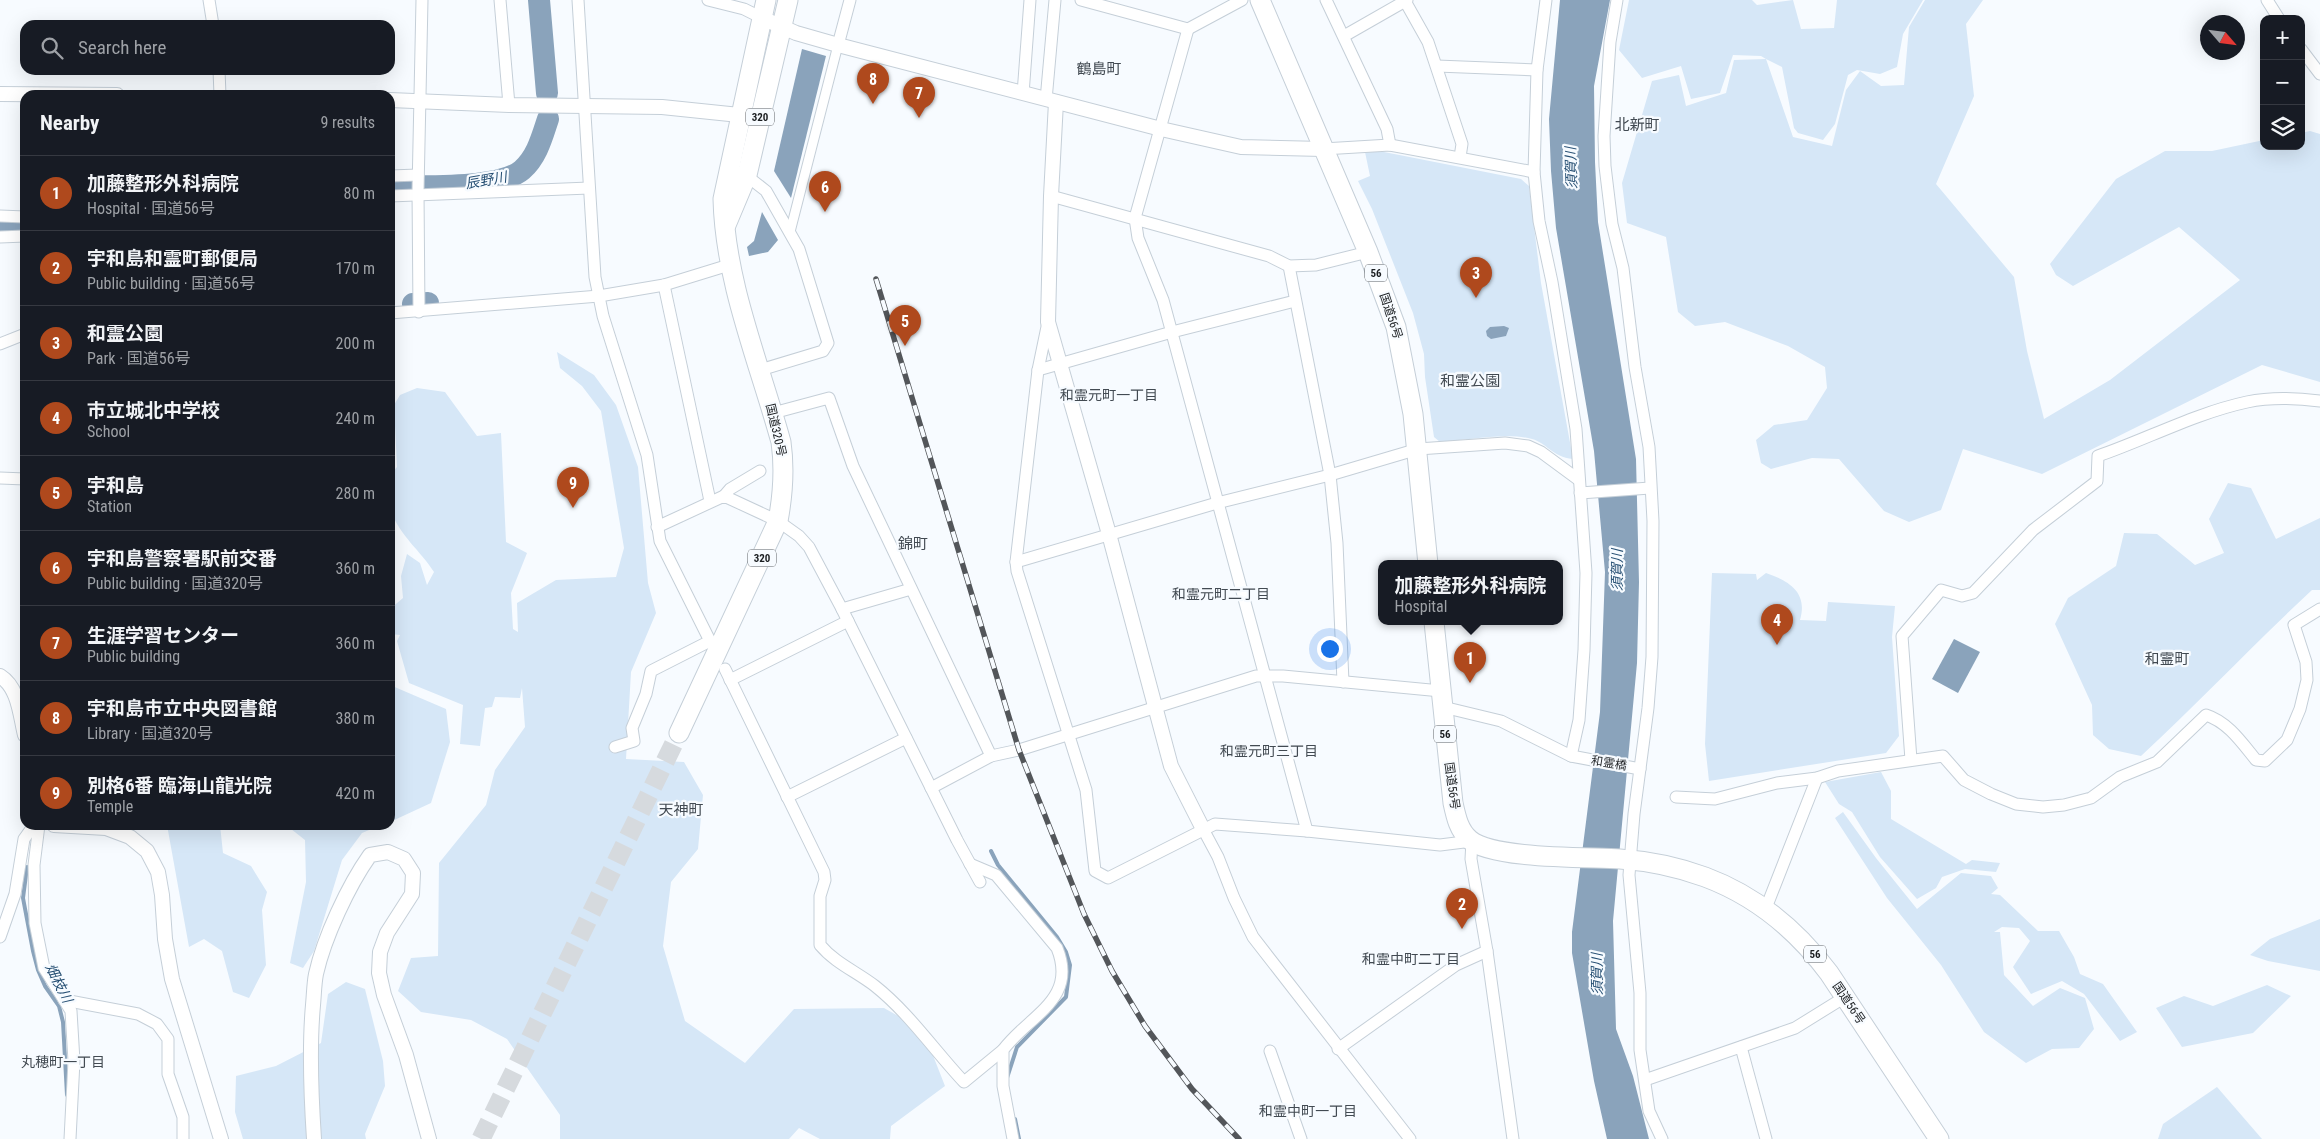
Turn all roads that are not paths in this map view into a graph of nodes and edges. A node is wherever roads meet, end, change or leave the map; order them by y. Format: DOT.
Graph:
graph roads {
  1 [pos="209,0"];
  2 [pos="422,0"];
  3 [pos="500,0"];
  4 [pos="578,0"];
  5 [pos="708,0"];
  6 [pos="788,0"];
  7 [pos="850,0"];
  8 [pos="1030,0"];
  9 [pos="1055,0"];
  10 [pos="1081,0"];
  11 [pos="1242,0"];
  12 [pos="1260,0"];
  13 [pos="1326,0"];
  14 [pos="1406,0"];
  15 [pos="1546,0"];
  16 [pos="1618,0"];
  17 [pos="2267,0"];
  18 [pos="764,9"];
  19 [pos="2276,15"];
  20 [pos="212,20"];
  21 [pos="781,26"];
  22 [pos="1188,29"];
  23 [pos="1344,36"];
  24 [pos="838,45"];
  25 [pos="2305,54"];
  26 [pos="1436,66"];
  27 [pos="1537,70"];
  28 [pos="2320,74"];
  29 [pos="219,75"];
  30 [pos="220,90"];
  31 [pos="0,94"];
  32 [pos="20,94"];
  33 [pos="1023,94"];
  34 [pos="395,100"];
  35 [pos="420,100"];
  36 [pos="1051,101"];
  37 [pos="509,105"];
  38 [pos="584,106"];
  39 [pos="741,114"];
  40 [pos="760,118"];
  41 [pos="1160,129"];
  42 [pos="1390,145"];
  43 [pos="1323,150"];
  44 [pos="1460,156"];
  45 [pos="729,168"];
  46 [pos="1534,172"];
  47 [pos="747,175"];
  48 [pos="395,176"];
  49 [pos="418,177"];
  50 [pos="589,188"];
  51 [pos="418,193"];
  52 [pos="395,195"];
  53 [pos="1051,196"];
  54 [pos="0,216"];
  55 [pos="20,217"];
  56 [pos="1135,218"];
  57 [pos="723,230"];
  58 [pos="790,232"];
  59 [pos="0,236"];
  60 [pos="20,236"];
  61 [pos="1368,252"];
  62 [pos="729,265"];
  63 [pos="1289,266"];
  64 [pos="664,285"];
  65 [pos="597,287"];
  66 [pos="1295,301"];
  67 [pos="419,306"];
  68 [pos="395,312"];
  69 [pos="1048,322"];
  70 [pos="1172,332"];
  71 [pos="20,336"];
  72 [pos="0,344"];
  73 [pos="1060,365"];
  74 [pos="760,370"];
  75 [pos="1038,370"];
  76 [pos="2320,401"];
  77 [pos="773,413"];
  78 [pos="1418,449"];
  79 [pos="760,470"];
  80 [pos="1330,474"];
  81 [pos="0,478"];
  82 [pos="20,480"];
  83 [pos="1579,480"];
  84 [pos="1645,488"];
  85 [pos="1585,492"];
  86 [pos="724,496"];
  87 [pos="710,501"];
  88 [pos="1217,502"];
  89 [pos="778,521"];
  90 [pos="657,527"];
  91 [pos="1109,534"];
  92 [pos="1428,560"];
  93 [pos="1016,562"];
  94 [pos="910,589"];
  95 [pos="842,609"];
  96 [pos="2320,609"];
  97 [pos="848,621"];
  98 [pos="1434,625"];
  99 [pos="725,669"];
  100 [pos="0,676"];
  101 [pos="1267,676"];
  102 [pos="730,680"];
  103 [pos="1343,682"];
  104 [pos="1442,699"];
  105 [pos="20,701"];
  106 [pos="1155,708"];
  107 [pos="679,733"];
  108 [pos="1067,735"];
  109 [pos="906,738"];
  110 [pos="615,747"];
  111 [pos="991,756"];
  112 [pos="1571,756"];
  113 [pos="1911,760"];
  114 [pos="1638,768"];
  115 [pos="1818,778"];
  116 [pos="931,788"];
  117 [pos="788,797"];
  118 [pos="1676,797"];
  119 [pos="1203,829"];
  120 [pos="30,830"];
  121 [pos="38,830"];
  122 [pos="111,830"];
  123 [pos="1307,831"];
  124 [pos="1472,841"];
  125 [pos="1625,860"];
  126 [pos="970,864"];
  127 [pos="980,882"];
  128 [pos="1766,908"];
  129 [pos="0,937"];
  130 [pos="1488,951"];
  131 [pos="1845,997"];
  132 [pos="64,1000"];
  133 [pos="1741,1047"];
  134 [pos="1338,1049"];
  135 [pos="1003,1050"];
  136 [pos="1270,1051"];
  137 [pos="1645,1080"];
  138 [pos="70,1139"];
  139 [pos="183,1139"];
  140 [pos="221,1139"];
  141 [pos="314,1139"];
  142 [pos="429,1139"];
  143 [pos="1013,1139"];
  144 [pos="1301,1139"];
  145 [pos="1410,1139"];
  146 [pos="1513,1139"];
  147 [pos="1662,1139"];
  148 [pos="1766,1139"];
  149 [pos="1939,1139"];
  1 -- 20 [label="street"];
  2 -- 35 [label="street"];
  3 -- 37 [label="street"];
  4 -- 38 [label="street"];
  5 -- 18 [label="street"];
  6 -- 21 [label="highway, 320"];
  7 -- 24 [label="street"];
  8 -- 33 [label="street"];
  9 -- 36 [label="street"];
  10 -- 22 [label="street"];
  11 -- 22 [label="street"];
  12 -- 43 [label="highway, 国道56号 / 56"];
  13 -- 23 [label="street"];
  14 -- 23 [label="street"];
  14 -- 26 [label="street"];
  15 -- 27 [label="street"];
  16 -- 84 [label="street"];
  17 -- 19 [label="street"];
  18 -- 21 [label="street"];
  18 -- 39 [label="highway, 国道320号 / 320"];
  21 -- 24 [label="street"];
  21 -- 40 [label="highway, 320"];
  22 -- 41 [label="street"];
  23 -- 42 [label="street"];
  24 -- 33 [label="street"];
  24 -- 58 [label="street"];
  25 -- 28 [label="street"];
  26 -- 27 [label="street"];
  26 -- 44 [label="street"];
  27 -- 46 [label="street"];
  29 -- 30 [label="street"];
  31 -- 32 [label="street"];
  33 -- 36 [label="street"];
  34 -- 35 [label="street"];
  35 -- 37 [label="street"];
  35 -- 49 [label="street"];
  36 -- 41 [label="street"];
  36 -- 53 [label="street"];
  37 -- 38 [label="street"];
  38 -- 39 [label="street"];
  38 -- 50 [label="street"];
  39 -- 40 [label="street"];
  39 -- 45 [label="highway, 国道320号 / 320"];
  40 -- 47 [label="highway, 320"];
  41 -- 43 [label="street"];
  41 -- 56 [label="street"];
  42 -- 43 [label="street"];
  42 -- 44 [label="street"];
  43 -- 61 [label="highway, 国道56号 / 56"];
  44 -- 46 [label="street"];
  45 -- 47 [label="street"];
  45 -- 57 [label="highway, 国道320号 / 320"];
  46 -- 83 [label="street"];
  47 -- 57 [label="highway, 320"];
  47 -- 58 [label="street"];
  48 -- 49 [label="street"];
  49 -- 51 [label="street"];
  50 -- 51 [label="street"];
  50 -- 65 [label="street"];
  51 -- 52 [label="street"];
  51 -- 67 [label="street"];
  53 -- 56 [label="street"];
  53 -- 69 [label="street"];
  54 -- 55 [label="street"];
  56 -- 63 [label="street"];
  56 -- 70 [label="street"];
  57 -- 62 [label="highway, 国道320号 / 320"];
  58 -- 74 [label="street"];
  59 -- 60 [label="street"];
  61 -- 63 [label="street"];
  61 -- 78 [label="highway, 国道56号 / 56"];
  62 -- 64 [label="street"];
  62 -- 74 [label="highway, 国道320号 / 320"];
  63 -- 66 [label="street"];
  64 -- 65 [label="street"];
  64 -- 87 [label="street"];
  65 -- 67 [label="street"];
  65 -- 90 [label="street"];
  66 -- 70 [label="street"];
  66 -- 80 [label="street"];
  67 -- 68 [label="street"];
  69 -- 73 [label="street"];
  69 -- 75 [label="street"];
  70 -- 73 [label="street"];
  70 -- 88 [label="street"];
  71 -- 72 [label="street"];
  73 -- 75 [label="street"];
  73 -- 91 [label="street"];
  74 -- 77 [label="highway, 国道320号 / 320"];
  75 -- 93 [label="street"];
  76 -- 113 [label="street"];
  77 -- 89 [label="highway, 国道320号 / 320"];
  77 -- 94 [label="street"];
  78 -- 80 [label="street"];
  78 -- 83 [label="street"];
  78 -- 92 [label="highway, 国道56号 / 56"];
  79 -- 86 [label="street"];
  80 -- 88 [label="street"];
  80 -- 103 [label="street"];
  81 -- 82 [label="street"];
  83 -- 85 [label="street"];
  84 -- 85 [label="street"];
  84 -- 114 [label="street"];
  85 -- 112 [label="street"];
  86 -- 87 [label="street"];
  86 -- 89 [label="street"];
  87 -- 90 [label="street"];
  88 -- 91 [label="street"];
  88 -- 101 [label="street"];
  89 -- 95 [label="street"];
  89 -- 107 [label="highway, 国道320号 / 320"];
  90 -- 110 [label="street"];
  91 -- 93 [label="street"];
  91 -- 106 [label="street"];
  93 -- 108 [label="street"];
  94 -- 95 [label="street"];
  94 -- 111 [label="street"];
  95 -- 97 [label="street"];
  96 -- 113 [label="street"];
  97 -- 102 [label="street"];
  97 -- 109 [label="street"];
  98 -- 104 [label="highway, 国道56号 / 56"];
  99 -- 102 [label="street"];
  100 -- 105 [label="street"];
  101 -- 103 [label="street, 和霊橋"];
  101 -- 106 [label="street, 和霊橋"];
  101 -- 123 [label="street"];
  102 -- 117 [label="street"];
  103 -- 104 [label="street, 和霊橋"];
  104 -- 112 [label="street, 和霊橋"];
  104 -- 124 [label="highway, 国道56号 / 56"];
  106 -- 108 [label="street, 和霊橋"];
  106 -- 119 [label="street"];
  108 -- 111 [label="street, 和霊橋"];
  108 -- 119 [label="street"];
  109 -- 116 [label="street"];
  109 -- 117 [label="street"];
  111 -- 116 [label="street, 和霊橋"];
  112 -- 114 [label="street, 和霊橋"];
  113 -- 115 [label="street"];
  114 -- 125 [label="street"];
  115 -- 118 [label="street"];
  115 -- 128 [label="street"];
  116 -- 126 [label="street"];
  117 -- 135 [label="street"];
  119 -- 123 [label="street"];
  119 -- 134 [label="street"];
  120 -- 129 [label="street"];
  121 -- 132 [label="street"];
  122 -- 140 [label="street"];
  123 -- 124 [label="street"];
  124 -- 125 [label="highway, 56"];
  124 -- 130 [label="street"];
  125 -- 128 [label="highway, 国道56号 / 56"];
  125 -- 137 [label="street"];
  126 -- 127 [label="street"];
  126 -- 135 [label="street"];
  128 -- 131 [label="highway, 国道56号 / 56"];
  130 -- 134 [label="street"];
  130 -- 146 [label="street"];
  131 -- 133 [label="street"];
  131 -- 149 [label="highway, 国道56号 / 56"];
  132 -- 138 [label="street"];
  132 -- 139 [label="street"];
  133 -- 137 [label="street"];
  133 -- 148 [label="street"];
  134 -- 145 [label="street"];
  135 -- 143 [label="street"];
  136 -- 144 [label="street"];
  137 -- 147 [label="street"];
  141 -- 142 [label="street"];
}
